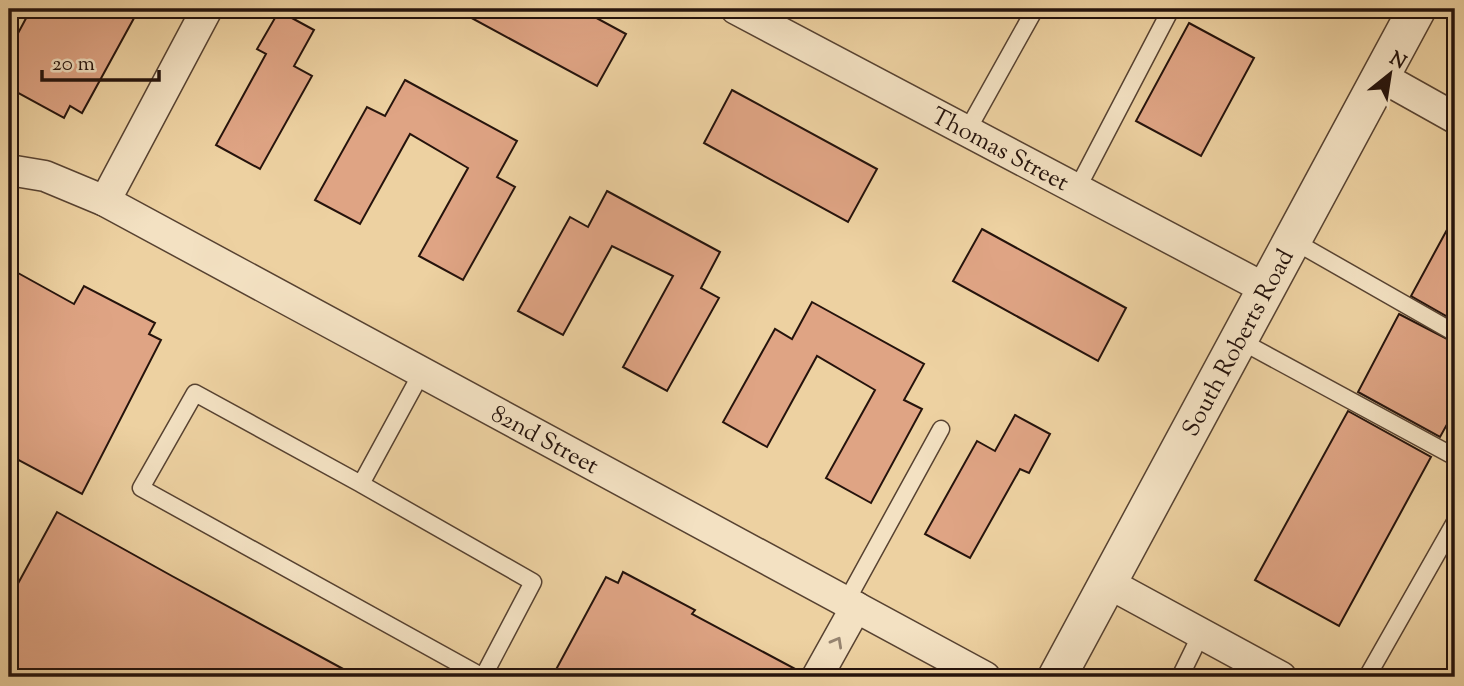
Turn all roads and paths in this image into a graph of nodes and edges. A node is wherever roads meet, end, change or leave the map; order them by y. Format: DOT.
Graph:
graph roads {
  1 [pos="207,9"];
  2 [pos="1035,9"];
  3 [pos="1171,9"];
  4 [pos="1417,9"];
  5 [pos="739,10"];
  6 [pos="772,17"];
  7 [pos="1380,76"];
  8 [pos="1455,118"];
  9 [pos="967,131"];
  10 [pos="9,170"];
  11 [pos="1077,189"];
  12 [pos="105,201"];
  13 [pos="1292,240"];
  14 [pos="1266,289"];
  15 [pos="1455,333"];
  16 [pos="1239,340"];
  17 [pos="422,372"];
  18 [pos="941,429"];
  19 [pos="1455,457"];
  20 [pos="361,484"];
  21 [pos="1455,522"];
  22 [pos="1108,583"];
  23 [pos="851,605"];
  24 [pos="1200,634"];
  25 [pos="817,677"];
  26 [pos="985,677"];
  27 [pos="1057,677"];
  28 [pos="1180,677"];
  29 [pos="1281,677"];
  30 [pos="1367,677"];
  1 -- 12 [label="street"];
  2 -- 9 [label="lane"];
  3 -- 11 [label="lane"];
  4 -- 7 [label="street, South Roberts Road"];
  5 -- 6 [label="street, Thomas Street"];
  6 -- 9 [label="street, Thomas Street"];
  7 -- 8 [label="street"];
  7 -- 13 [label="street, South Roberts Road"];
  9 -- 11 [label="street, Thomas Street"];
  10 -- 12 [label="street, 82nd Street"];
  11 -- 14 [label="street, Thomas Street"];
  12 -- 17 [label="street, 82nd Street"];
  13 -- 14 [label="street, South Roberts Road"];
  13 -- 15 [label="lane"];
  14 -- 16 [label="street, South Roberts Road"];
  16 -- 19 [label="lane"];
  16 -- 22 [label="street, South Roberts Road"];
  17 -- 20 [label="lane"];
  17 -- 23 [label="street, 82nd Street"];
  18 -- 23 [label="lane"];
  20 -- 20 [label="lane"];
  21 -- 30 [label="lane"];
  22 -- 24 [label="street"];
  22 -- 27 [label="street, South Roberts Road"];
  25 -- 23 [label="street, one-way"];
  23 -- 26 [label="street, 82nd Street"];
  24 -- 28 [label="lane"];
  24 -- 29 [label="street"];
}
